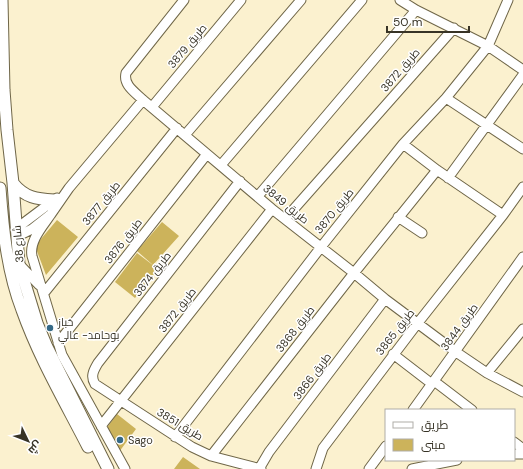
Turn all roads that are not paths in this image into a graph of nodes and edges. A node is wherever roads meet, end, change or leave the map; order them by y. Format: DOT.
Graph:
graph roads {
  1 [pos="2,0"];
  2 [pos="184,0"];
  3 [pos="241,0"];
  4 [pos="301,0"];
  5 [pos="362,0"];
  6 [pos="400,0"];
  7 [pos="508,0"];
  8 [pos="416,10"];
  9 [pos="454,28"];
  10 [pos="488,46"];
  11 [pos="523,70"];
  12 [pos="523,75"];
  13 [pos="2,88"];
  14 [pos="446,98"];
  15 [pos="143,100"];
  16 [pos="152,107"];
  17 [pos="487,125"];
  18 [pos="177,128"];
  19 [pos="185,136"];
  20 [pos="403,144"];
  21 [pos="523,148"];
  22 [pos="207,154"];
  23 [pos="221,165"];
  24 [pos="436,170"];
  25 [pos="448,178"];
  26 [pos="240,181"];
  27 [pos="14,183"];
  28 [pos="523,187"];
  29 [pos="0,188"];
  30 [pos="69,188"];
  31 [pos="258,196"];
  32 [pos="54,200"];
  33 [pos="272,209"];
  34 [pos="51,214"];
  35 [pos="503,215"];
  36 [pos="398,217"];
  37 [pos="285,219"];
  38 [pos="11,233"];
  39 [pos="422,233"];
  40 [pos="321,247"];
  41 [pos="523,257"];
  42 [pos="19,264"];
  43 [pos="354,273"];
  44 [pos="44,293"];
  45 [pos="385,300"];
  46 [pos="417,324"];
  47 [pos="523,329"];
  48 [pos="58,343"];
  49 [pos="456,352"];
  50 [pos="393,354"];
  51 [pos="487,373"];
  52 [pos="433,382"];
  53 [pos="95,384"];
  54 [pos="523,392"];
  55 [pos="121,401"];
  56 [pos="414,409"];
  57 [pos="471,409"];
  58 [pos="87,427"];
  59 [pos="103,430"];
  60 [pos="175,437"];
  61 [pos="515,443"];
  62 [pos="385,447"];
  63 [pos="523,449"];
  64 [pos="210,456"];
  65 [pos="452,461"];
  66 [pos="99,469"];
  67 [pos="108,469"];
  68 [pos="125,469"];
  69 [pos="260,469"];
  70 [pos="316,469"];
  71 [pos="369,469"];
  72 [pos="412,469"];
  1 -- 13 [label="street, شارع 38"];
  2 -- 15 [label="street, طريق 3849"];
  3 -- 16 [label="street, طريق 3879"];
  4 -- 19 [label="street"];
  5 -- 23 [label="street"];
  6 -- 8 [label="street"];
  7 -- 10 [label="street, طريق 3870"];
  8 -- 9 [label="street"];
  8 -- 31 [label="street"];
  9 -- 10 [label="street"];
  9 -- 37 [label="street, طريق 3872"];
  10 -- 11 [label="street"];
  10 -- 14 [label="street, طريق 3870"];
  12 -- 17 [label="street"];
  13 -- 27 [label="street, شارع 38"];
  14 -- 17 [label="street"];
  14 -- 20 [label="street, طريق 3870"];
  15 -- 16 [label="street, طريق 3849"];
  15 -- 30 [label="street"];
  16 -- 18 [label="street, طريق 3849"];
  17 -- 21 [label="street"];
  17 -- 25 [label="street"];
  18 -- 19 [label="street, طريق 3849"];
  18 -- 44 [label="street, طريق 3877"];
  19 -- 22 [label="street, طريق 3849"];
  20 -- 24 [label="street"];
  20 -- 40 [label="street, طريق 3870"];
  22 -- 23 [label="street, طريق 3849"];
  22 -- 48 [label="street, طريق 3876"];
  23 -- 26 [label="street, طريق 3849"];
  24 -- 25 [label="street"];
  24 -- 36 [label="street, طريق 3868"];
  25 -- 35 [label="street"];
  26 -- 31 [label="street, طريق 3849"];
  26 -- 53 [label="street, طريق 3874"];
  27 -- 32 [label="street"];
  27 -- 38 [label="street, شارع 38"];
  28 -- 35 [label="street, طريق 3865"];
  29 -- 38 [label="street, شارع 38"];
  30 -- 32 [label="street"];
  30 -- 34 [label="street"];
  31 -- 33 [label="street, طريق 3849"];
  32 -- 38 [label="street"];
  33 -- 37 [label="street, طريق 3849"];
  33 -- 55 [label="street, طريق 3872"];
  34 -- 38 [label="street"];
  34 -- 44 [label="street"];
  35 -- 46 [label="street, طريق 3865"];
  36 -- 39 [label="street"];
  36 -- 43 [label="street, طريق 3868"];
  37 -- 40 [label="street, طريق 3849"];
  38 -- 42 [label="street, شارع 38"];
  38 -- 66 [label="street, شارع 38"];
  40 -- 43 [label="street, طريق 3849"];
  40 -- 60 [label="street, طريق 3870"];
  41 -- 49 [label="street, طريق 3844"];
  42 -- 44 [label="street"];
  42 -- 58 [label="street, شارع 38"];
  43 -- 45 [label="street, طريق 3849"];
  43 -- 64 [label="street, طريق 3868"];
  44 -- 48 [label="street"];
  45 -- 46 [label="street, طريق 3849"];
  45 -- 69 [label="street, طريق 3866"];
  46 -- 49 [label="street, طريق 3849"];
  46 -- 50 [label="street, طريق 3865"];
  47 -- 51 [label="street"];
  48 -- 59 [label="street"];
  49 -- 51 [label="street, طريق 3849"];
  49 -- 52 [label="street, طريق 3844"];
  50 -- 52 [label="street"];
  50 -- 70 [label="street, طريق 3865"];
  51 -- 54 [label="street, طريق 3849"];
  52 -- 56 [label="street, طريق 3844"];
  52 -- 57 [label="street"];
  53 -- 55 [label="street, طريق 3851"];
  55 -- 59 [label="street, طريق 3872"];
  55 -- 60 [label="street, طريق 3851"];
  58 -- 59 [label="street"];
  58 -- 67 [label="street, شارع 38"];
  59 -- 68 [label="street"];
  60 -- 64 [label="street, طريق 3851"];
  61 -- 63 [label="street"];
  62 -- 71 [label="street"];
  64 -- 69 [label="street, طريق 3851"];
  65 -- 72 [label="street"];
}
